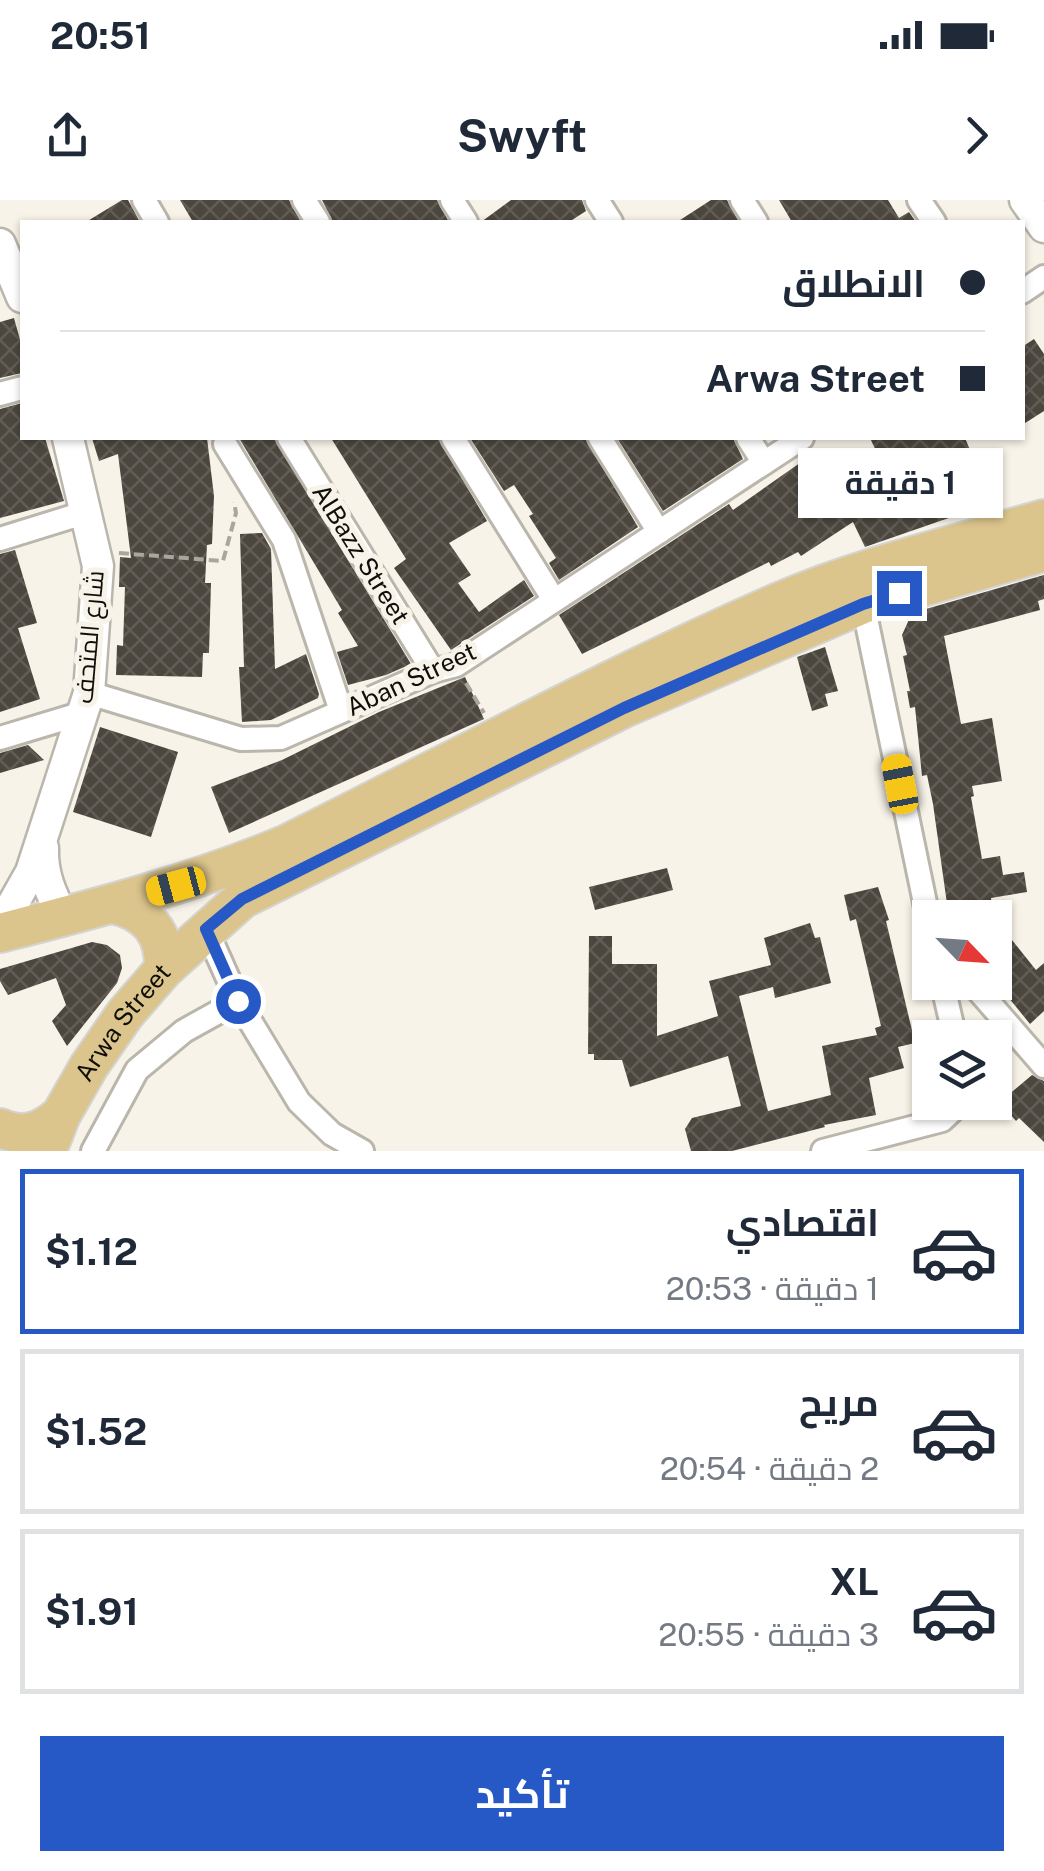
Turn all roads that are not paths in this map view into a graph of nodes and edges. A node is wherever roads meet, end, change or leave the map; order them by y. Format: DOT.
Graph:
graph roads {
  1 [pos="0,244"];
  2 [pos="20,292"];
  3 [pos="69,440"];
  4 [pos="290,440"];
  5 [pos="453,440"];
  6 [pos="601,440"];
  7 [pos="749,440"];
  8 [pos="799,440"];
  9 [pos="225,444"];
  10 [pos="764,463"];
  11 [pos="88,512"];
  12 [pos="1044,519"];
  13 [pos="659,532"];
  14 [pos="0,539"];
  15 [pos="1044,552"];
  16 [pos="858,589"];
  17 [pos="554,600"];
  18 [pos="444,668"];
  19 [pos="86,703"];
  20 [pos="341,711"];
  21 [pos="0,738"];
  22 [pos="44,834"];
  23 [pos="924,900"];
  24 [pos="113,904"];
  25 [pos="63,917"];
  26 [pos="206,929"];
  27 [pos="0,930"];
  28 [pos="164,969"];
  29 [pos="987,1000"];
  30 [pos="238,1001"];
  31 [pos="1044,1066"];
  32 [pos="61,1114"];
  33 [pos="942,1120"];
  34 [pos="0,1128"];
  35 [pos="893,1142"];
  36 [pos="0,1144"];
  37 [pos="4,1151"];
  38 [pos="47,1151"];
  39 [pos="92,1151"];
  40 [pos="362,1151"];
  41 [pos="822,1151"];
  1 -- 2 [label="street"];
  3 -- 11 [label="street, شارع المتحف"];
  4 -- 18 [label="street, AlBazz Street"];
  5 -- 17 [label="street"];
  6 -- 13 [label="street"];
  7 -- 10 [label="street"];
  8 -- 10 [label="street, Aban Street"];
  9 -- 20 [label="street"];
  10 -- 13 [label="street, Aban Street"];
  11 -- 14 [label="street"];
  11 -- 19 [label="street, شارع المتحف"];
  12 -- 16 [label="main road, Arwa Street"];
  13 -- 17 [label="street, Aban Street"];
  15 -- 16 [label="main road, Arwa Street"];
  16 -- 23 [label="street"];
  16 -- 24 [label="main road, Arwa Street"];
  16 -- 26 [label="main road, Arwa Street"];
  17 -- 18 [label="street, Aban Street"];
  18 -- 20 [label="street, Aban Street"];
  19 -- 20 [label="street, Aban Street"];
  19 -- 21 [label="street"];
  19 -- 22 [label="street, شارع المتحف"];
  22 -- 25 [label="street, شارع المتحف"];
  22 -- 27 [label="street, شارع المتحف"];
  24 -- 25 [label="main road, Arwa Street"];
  24 -- 28 [label="main road"];
  25 -- 27 [label="main road, Arwa Street"];
  26 -- 28 [label="main road, Arwa Street"];
  26 -- 30 [label="street"];
  28 -- 32 [label="main road, Arwa Street"];
  29 -- 31 [label="street"];
  30 -- 39 [label="street"];
  30 -- 40 [label="street"];
  32 -- 34 [label="main road"];
  32 -- 38 [label="main road, Arwa Street"];
  33 -- 35 [label="street"];
  35 -- 41 [label="street"];
  36 -- 37 [label="main road"];
}
